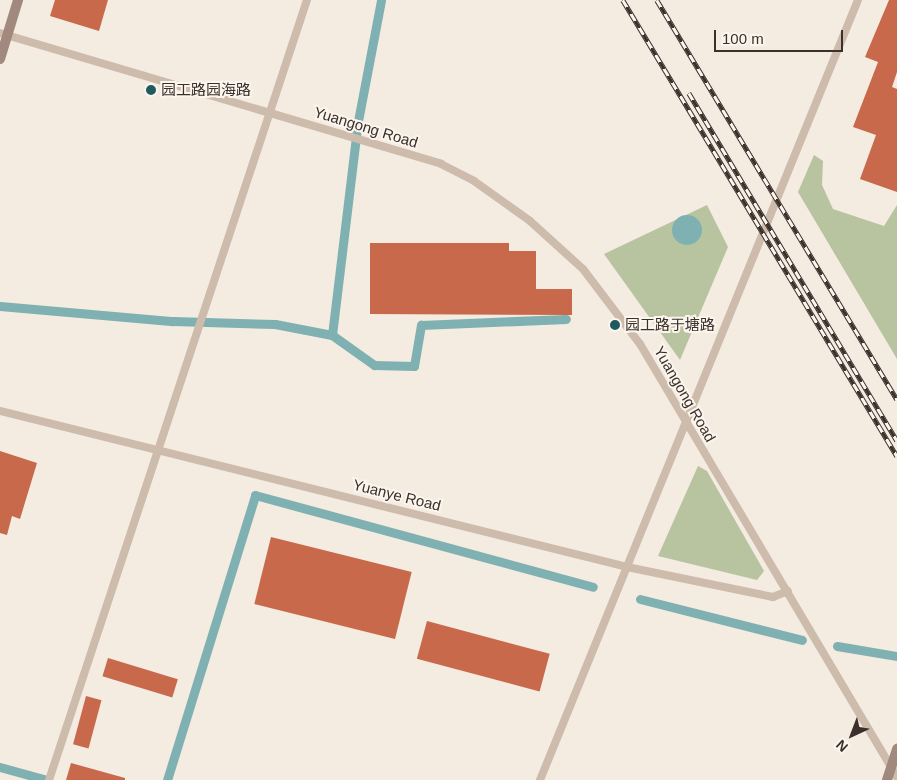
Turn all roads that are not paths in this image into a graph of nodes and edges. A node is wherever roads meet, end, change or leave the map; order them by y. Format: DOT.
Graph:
graph roads {
  1 [pos="18,0"];
  2 [pos="307,0"];
  3 [pos="858,0"];
  4 [pos="4,34"];
  5 [pos="0,59"];
  6 [pos="269,112"];
  7 [pos="0,411"];
  8 [pos="685,425"];
  9 [pos="158,450"];
  10 [pos="627,567"];
  11 [pos="788,592"];
  12 [pos="897,749"];
  13 [pos="891,768"];
  14 [pos="897,777"];
  15 [pos="49,780"];
  16 [pos="540,780"];
  17 [pos="887,780"];
  1 -- 4 [label="street"];
  2 -- 6 [label="street"];
  3 -- 8 [label="street"];
  4 -- 5 [label="street"];
  4 -- 6 [label="street, Yuangong Road"];
  6 -- 8 [label="street, Yuangong Road"];
  6 -- 9 [label="street"];
  7 -- 9 [label="street, Yuanye Road"];
  8 -- 10 [label="street"];
  8 -- 11 [label="street, Yuangong Road"];
  9 -- 10 [label="street, Yuanye Road"];
  9 -- 15 [label="street"];
  10 -- 11 [label="street, Yuanye Road"];
  10 -- 16 [label="street"];
  11 -- 13 [label="street, Yuangong Road"];
  12 -- 13 [label="street"];
  13 -- 14 [label="street, Yuangong Road"];
  13 -- 17 [label="street"];
}
